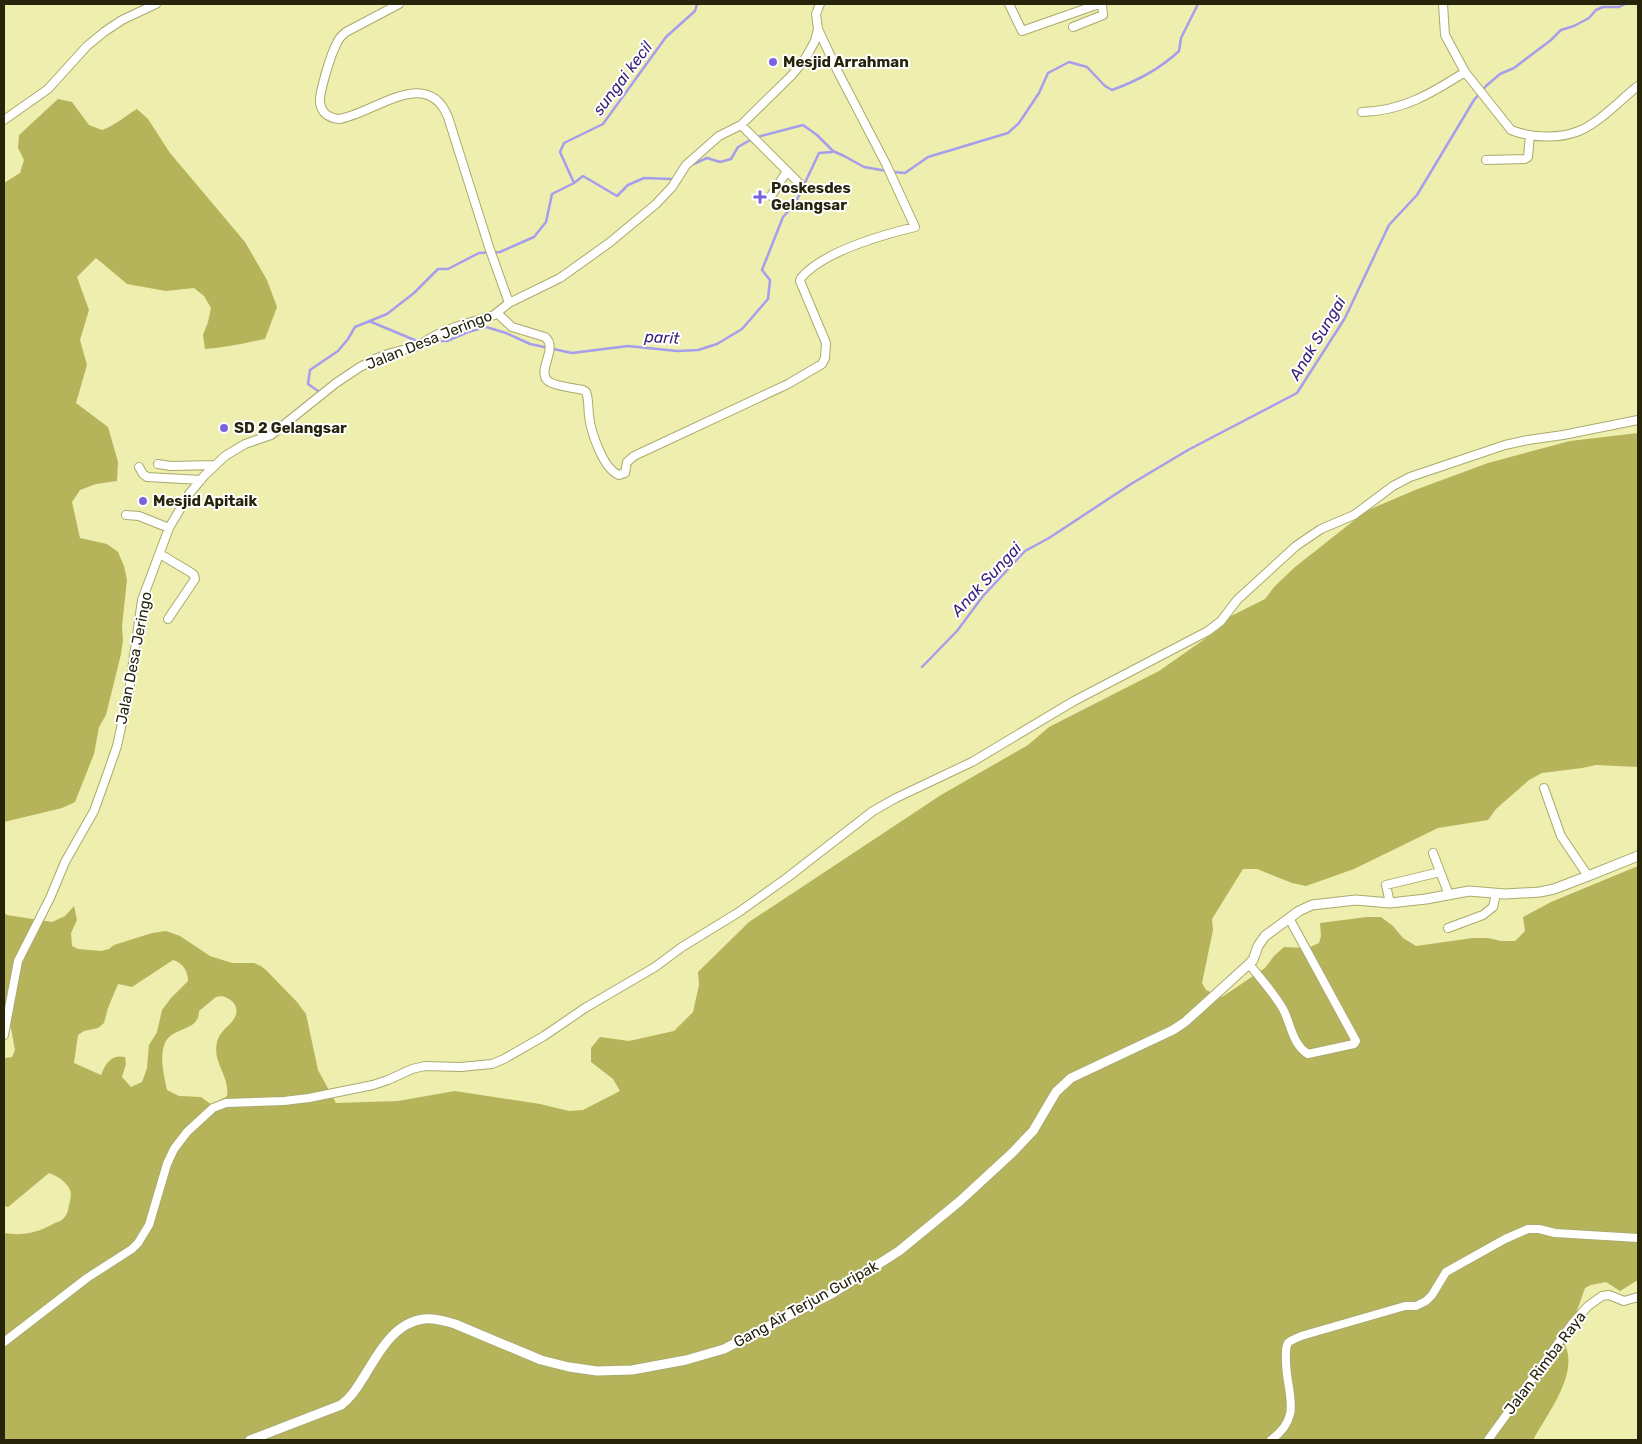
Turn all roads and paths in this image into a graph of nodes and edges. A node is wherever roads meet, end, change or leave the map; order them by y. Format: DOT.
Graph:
graph roads {
  1 [pos="156,4"];
  2 [pos="399,4"];
  3 [pos="820,4"];
  4 [pos="1010,4"];
  5 [pos="1100,4"];
  6 [pos="1443,4"];
  7 [pos="1073,27"];
  8 [pos="818,29"];
  9 [pos="1465,72"];
  10 [pos="1638,86"];
  11 [pos="1362,112"];
  12 [pos="4,120"];
  13 [pos="741,125"];
  14 [pos="1530,135"];
  15 [pos="1486,160"];
  16 [pos="787,171"];
  17 [pos="806,190"];
  18 [pos="770,196"];
  19 [pos="509,303"];
  20 [pos="497,313"];
  21 [pos="1638,420"];
  22 [pos="158,464"];
  23 [pos="139,467"];
  24 [pos="207,473"];
  25 [pos="126,515"];
  26 [pos="169,528"];
  27 [pos="160,554"];
  28 [pos="168,620"];
  29 [pos="1544,788"];
  30 [pos="1433,853"];
  31 [pos="1638,856"];
  32 [pos="1440,872"];
  33 [pos="1588,876"];
  34 [pos="1496,894"];
  35 [pos="1449,895"];
  36 [pos="1390,903"];
  37 [pos="1289,918"];
  38 [pos="1448,928"];
  39 [pos="1249,964"];
  40 [pos="4,1035"];
  41 [pos="1638,1238"];
  42 [pos="1638,1298"];
  43 [pos="4,1342"];
  44 [pos="250,1440"];
  45 [pos="1271,1440"];
  46 [pos="1488,1440"];
  1 -- 12 [label="street"];
  2 -- 19 [label="street"];
  3 -- 8 [label="street, Jalan Desa Jeringo"];
  4 -- 5 [label="street"];
  5 -- 7 [label="street"];
  6 -- 9 [label="street"];
  8 -- 13 [label="street, Jalan Desa Jeringo"];
  8 -- 20 [label="street"];
  9 -- 11 [label="street"];
  9 -- 14 [label="street"];
  10 -- 14 [label="street"];
  13 -- 16 [label="street"];
  13 -- 19 [label="street, Jalan Desa Jeringo"];
  14 -- 15 [label="street"];
  16 -- 17 [label="street"];
  16 -- 18 [label="street"];
  19 -- 20 [label="street, Jalan Desa Jeringo"];
  20 -- 24 [label="street, Jalan Desa Jeringo"];
  21 -- 43 [label="street"];
  22 -- 24 [label="street"];
  23 -- 24 [label="street"];
  24 -- 26 [label="street, Jalan Desa Jeringo"];
  25 -- 26 [label="street"];
  26 -- 27 [label="street, Jalan Desa Jeringo"];
  27 -- 28 [label="street"];
  27 -- 40 [label="street, Jalan Desa Jeringo"];
  29 -- 33 [label="street"];
  30 -- 32 [label="street"];
  31 -- 33 [label="street, Gang Air Terjun Guripak"];
  32 -- 35 [label="street"];
  32 -- 36 [label="street"];
  33 -- 34 [label="street, Gang Air Terjun Guripak"];
  34 -- 35 [label="street, Gang Air Terjun Guripak"];
  34 -- 38 [label="street"];
  35 -- 36 [label="street, Gang Air Terjun Guripak"];
  36 -- 37 [label="street, Gang Air Terjun Guripak"];
  37 -- 39 [label="street, Gang Air Terjun Guripak"];
  37 -- 39 [label="street"];
  39 -- 44 [label="street, Gang Air Terjun Guripak"];
  41 -- 45 [label="street"];
  42 -- 46 [label="street, Jalan Rimba Raya"];
}
